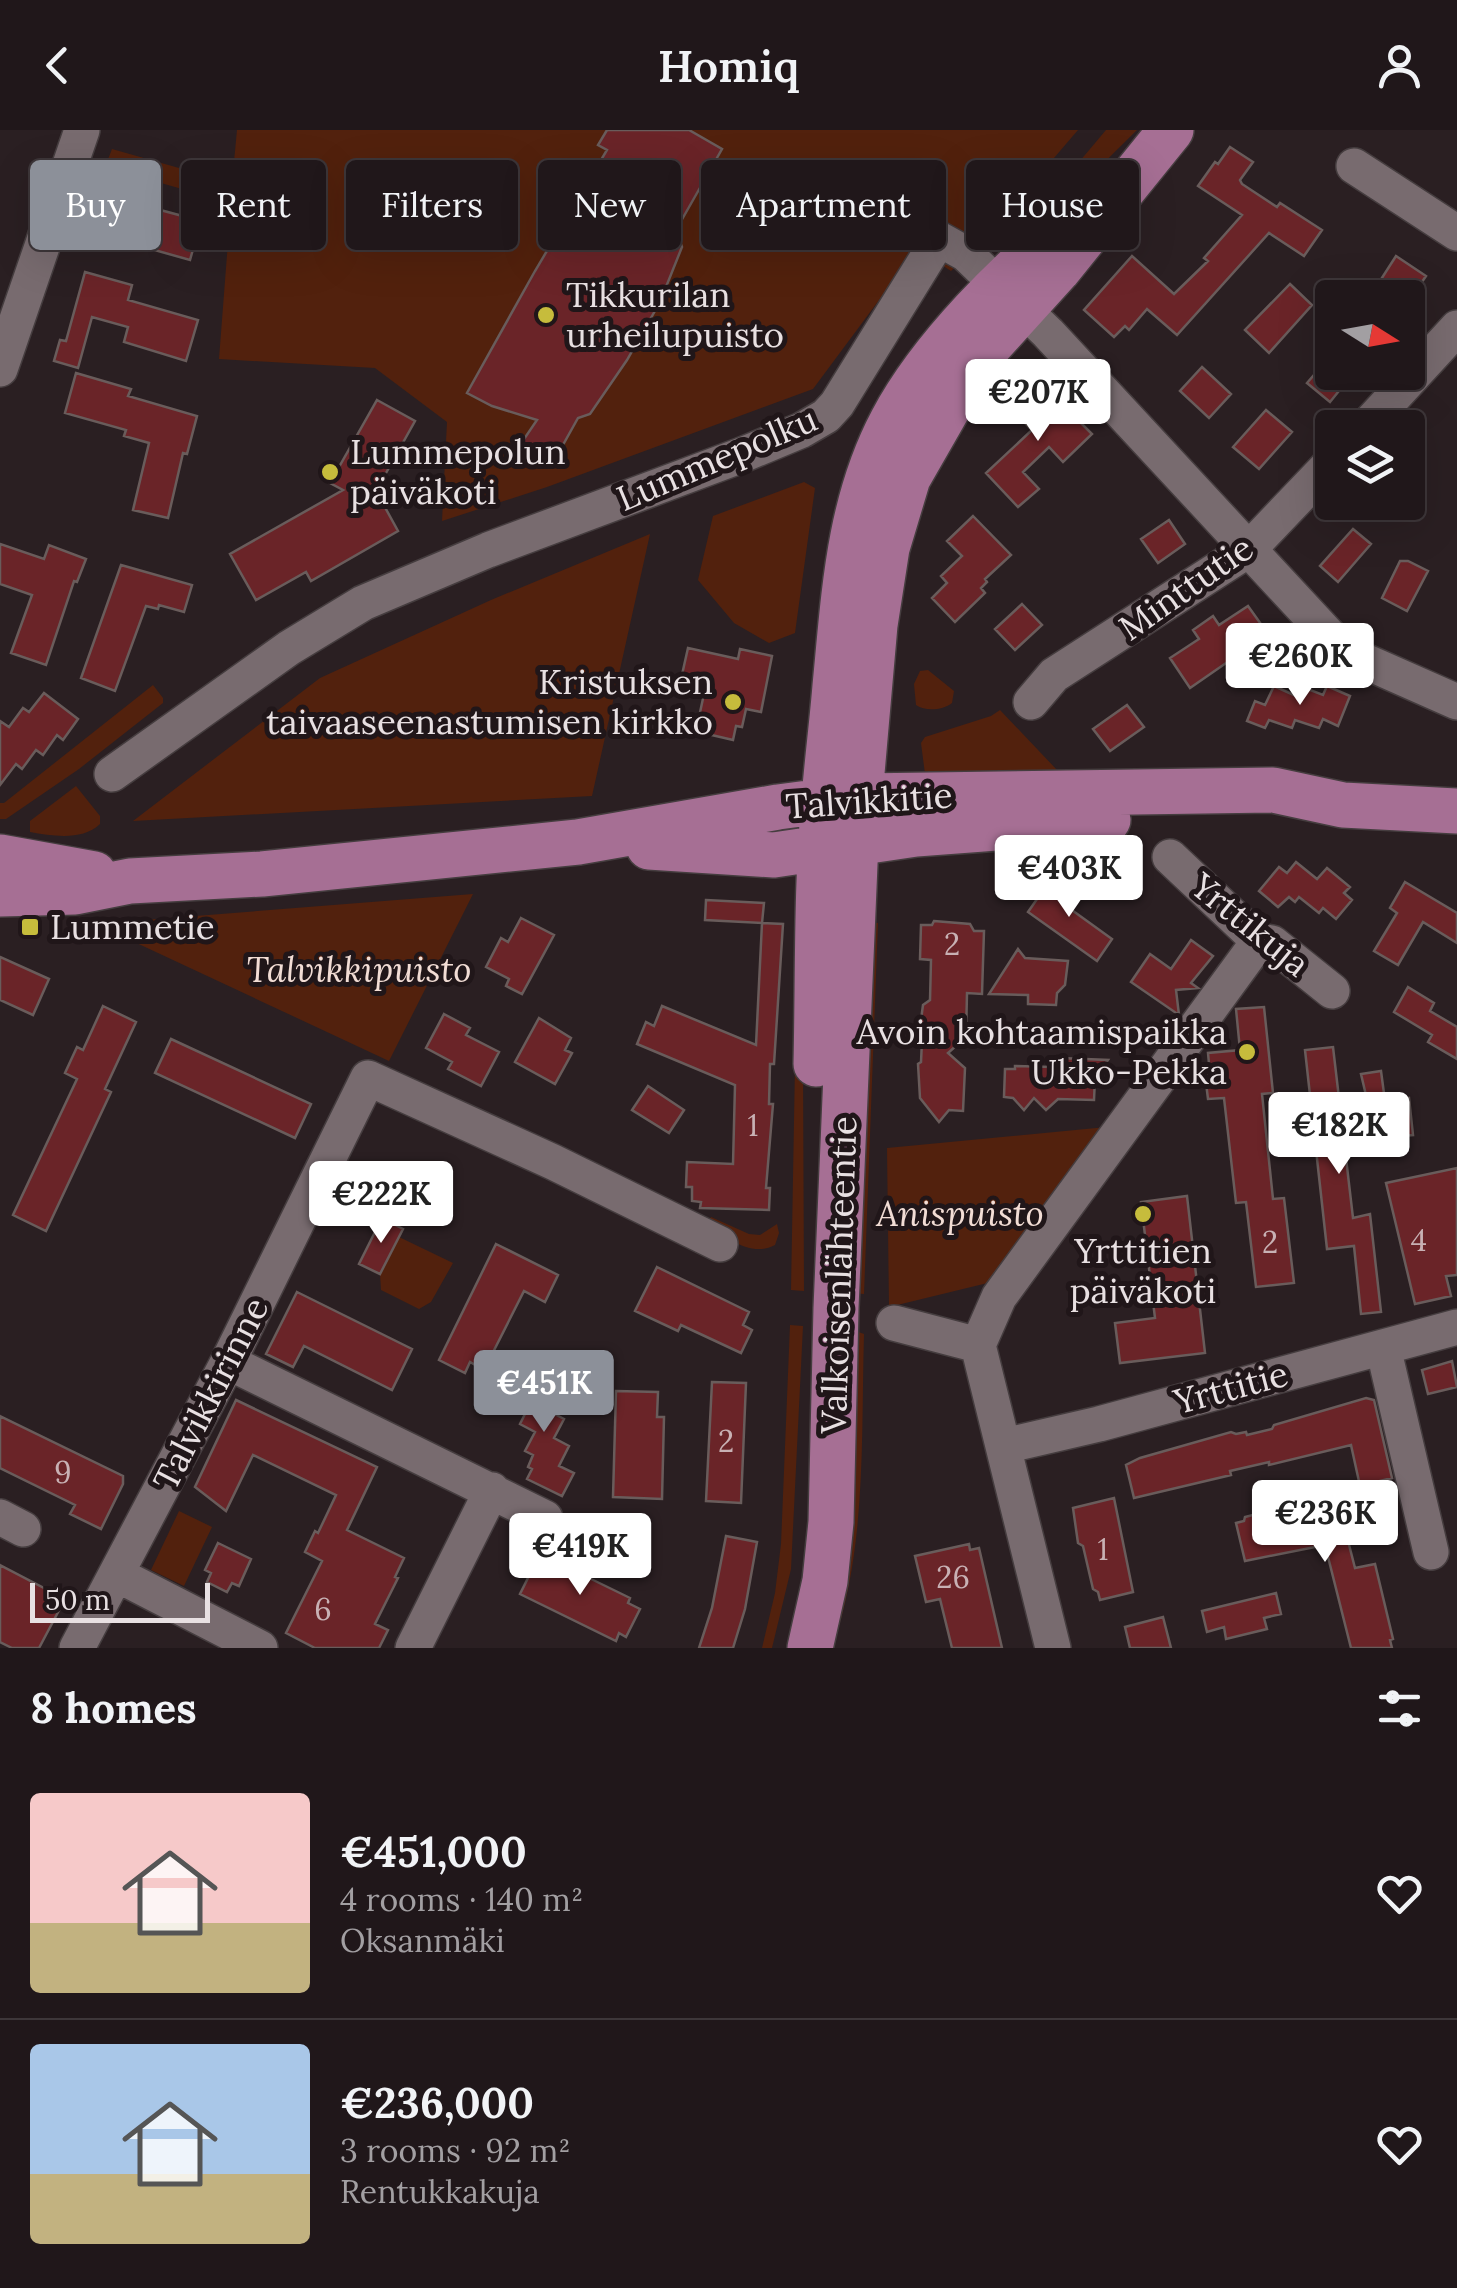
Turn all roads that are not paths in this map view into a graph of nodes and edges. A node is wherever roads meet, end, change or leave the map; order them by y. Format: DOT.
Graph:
graph roads {
  1 [pos="1170,130"];
  2 [pos="70,132"];
  3 [pos="1354,166"];
  4 [pos="1457,233"];
  5 [pos="1011,298"];
  6 [pos="1457,328"];
  7 [pos="1443,366"];
  8 [pos="0,369"];
  9 [pos="1388,410"];
  10 [pos="1315,480"];
  11 [pos="1248,550"];
  12 [pos="1031,702"];
  13 [pos="1457,702"];
  14 [pos="112,774"];
  15 [pos="842,799"];
  16 [pos="1343,805"];
  17 [pos="1457,811"];
  18 [pos="578,842"];
  19 [pos="839,844"];
  20 [pos="0,857"];
  21 [pos="1170,857"];
  22 [pos="130,881"];
  23 [pos="0,894"];
  24 [pos="1259,942"];
  25 [pos="1332,991"];
  26 [pos="720,1244"];
  27 [pos="894,1323"];
  28 [pos="1457,1327"];
  29 [pos="978,1345"];
  30 [pos="1383,1347"];
  31 [pos="228,1362"];
  32 [pos="1004,1446"];
  33 [pos="492,1490"];
  34 [pos="545,1518"];
  35 [pos="1431,1552"];
  36 [pos="118,1575"];
  37 [pos="77,1648"];
  38 [pos="260,1648"];
  39 [pos="414,1648"];
  40 [pos="780,1648"];
  41 [pos="810,1648"];
  42 [pos="1054,1648"];
  1 -- 5 [label="main road"];
  2 -- 8 [label="street"];
  3 -- 4 [label="street"];
  5 -- 11 [label="street"];
  5 -- 14 [label="street, Lummepolku"];
  5 -- 15 [label="main road"];
  6 -- 7 [label="street"];
  7 -- 9 [label="street"];
  10 -- 11 [label="street, Minttutie"];
  11 -- 12 [label="street, Minttutie"];
  11 -- 13 [label="street"];
  15 -- 16 [label="main road, Talvikkitie"];
  15 -- 18 [label="main road, Talvikkitie"];
  15 -- 19 [label="main road"];
  16 -- 17 [label="main road, Talvikkitie"];
  16 -- 19 [label="main road, Talvikkitie"];
  18 -- 19 [label="main road, Talvikkitie"];
  18 -- 22 [label="main road, Talvikkitie"];
  19 -- 40 [label="main road, Valkoisenlähteentie"];
  19 -- 41 [label="main road, Valkoisenlähteentie"];
  20 -- 22 [label="main road, Talvikkitie"];
  21 -- 24 [label="street, Yrttikuja"];
  22 -- 23 [label="main road, Talvikkitie"];
  24 -- 25 [label="street, Yrttikuja"];
  24 -- 29 [label="street"];
  26 -- 31 [label="street, Talvikkirinne"];
  27 -- 29 [label="street"];
  28 -- 30 [label="street, Yrttitie"];
  29 -- 32 [label="street"];
  30 -- 32 [label="street, Yrttitie"];
  30 -- 35 [label="street"];
  31 -- 33 [label="street"];
  31 -- 36 [label="street, Talvikkirinne"];
  32 -- 42 [label="street"];
  33 -- 34 [label="street"];
  33 -- 39 [label="street"];
  36 -- 37 [label="street, Talvikkirinne"];
  36 -- 38 [label="street"];
}
